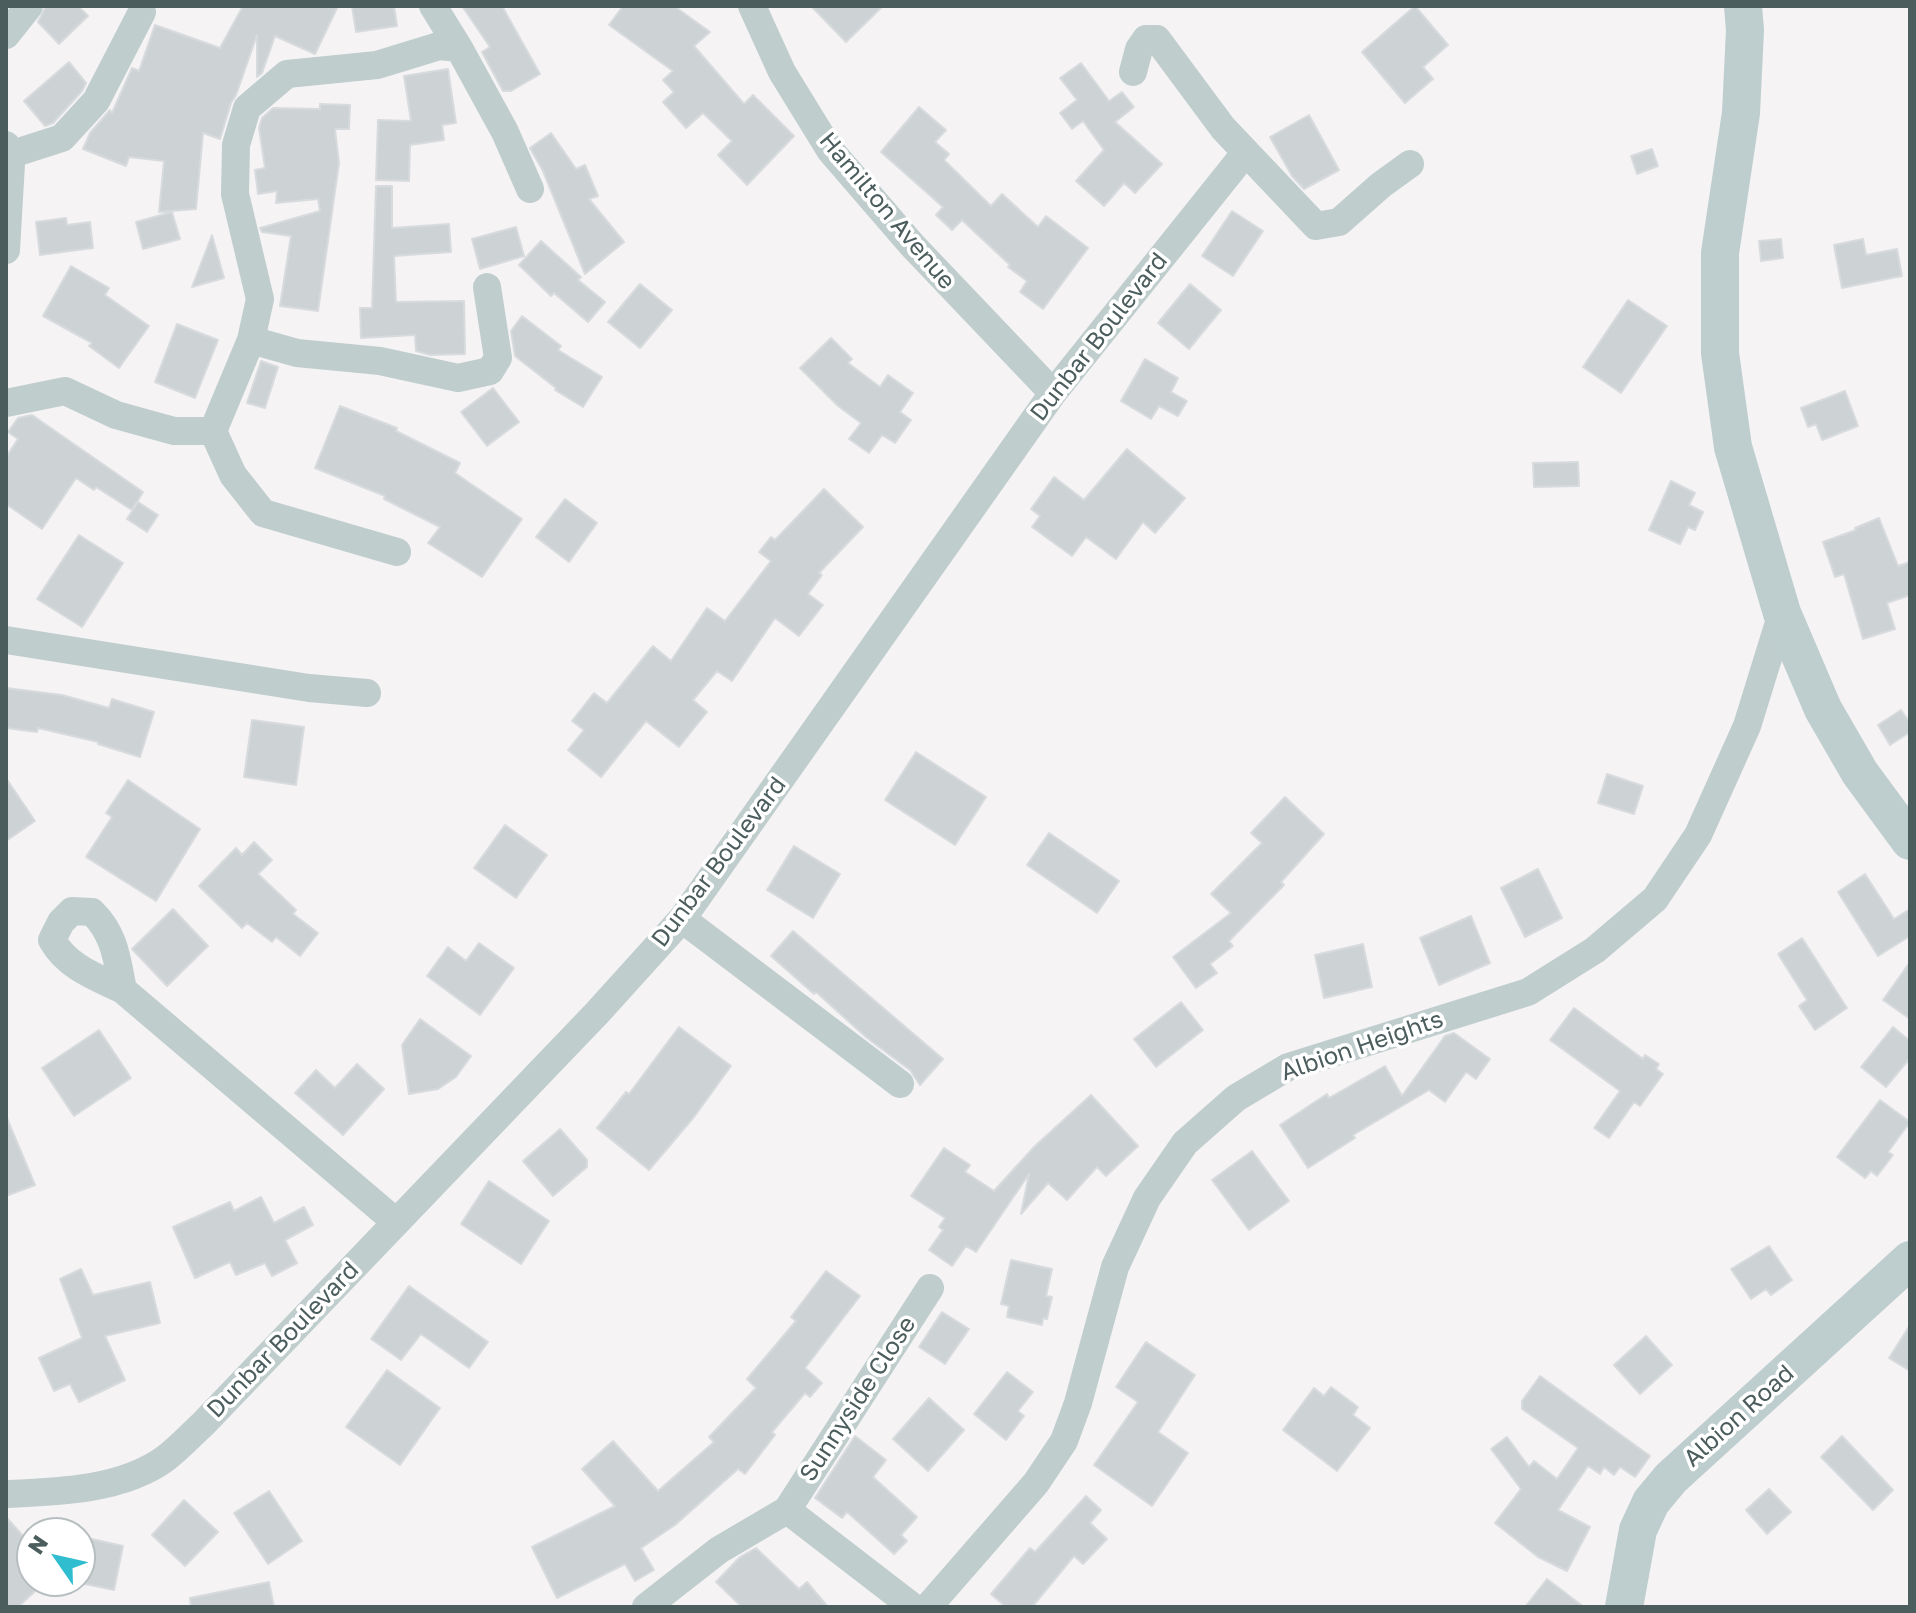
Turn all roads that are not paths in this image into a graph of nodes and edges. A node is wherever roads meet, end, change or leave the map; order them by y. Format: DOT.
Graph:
graph roads {
  1 [pos="29,6"];
  2 [pos="433,6"];
  3 [pos="752,6"];
  4 [pos="1743,6"];
  5 [pos="142,12"];
  6 [pos="6,35"];
  7 [pos="459,48"];
  8 [pos="1133,72"];
  9 [pos="8,150"];
  10 [pos="1246,152"];
  11 [pos="1410,164"];
  12 [pos="530,189"];
  13 [pos="6,250"];
  14 [pos="487,287"];
  15 [pos="251,340"];
  16 [pos="1053,393"];
  17 [pos="6,403"];
  18 [pos="213,431"];
  19 [pos="397,552"];
  20 [pos="1782,613"];
  21 [pos="6,640"];
  22 [pos="367,693"];
  23 [pos="1910,841"];
  24 [pos="682,919"];
  25 [pos="123,990"];
  26 [pos="900,1084"];
  27 [pos="396,1222"];
  28 [pos="1910,1260"];
  29 [pos="930,1288"];
  30 [pos="6,1494"];
  31 [pos="787,1510"];
  32 [pos="646,1607"];
  33 [pos="913,1607"];
  34 [pos="928,1607"];
  35 [pos="1624,1607"];
  1 -- 6 [label="street"];
  2 -- 7 [label="street"];
  3 -- 16 [label="street, Hamilton Avenue"];
  4 -- 20 [label="street"];
  5 -- 9 [label="street"];
  7 -- 12 [label="street"];
  7 -- 15 [label="street"];
  8 -- 10 [label="street"];
  9 -- 13 [label="street"];
  10 -- 11 [label="street"];
  10 -- 16 [label="street, Dunbar Boulevard"];
  14 -- 15 [label="street"];
  15 -- 18 [label="street"];
  16 -- 24 [label="street, Dunbar Boulevard"];
  17 -- 18 [label="street"];
  18 -- 19 [label="street"];
  20 -- 23 [label="street"];
  20 -- 34 [label="street, Albion Heights"];
  21 -- 22 [label="street"];
  24 -- 26 [label="street"];
  24 -- 27 [label="street, Dunbar Boulevard"];
  25 -- 27 [label="street"];
  27 -- 30 [label="street, Dunbar Boulevard"];
  28 -- 35 [label="street, Albion Road"];
  29 -- 31 [label="street, Sunnyside Close"];
  31 -- 32 [label="street, Sunnyside Close"];
  31 -- 33 [label="street"];
}
